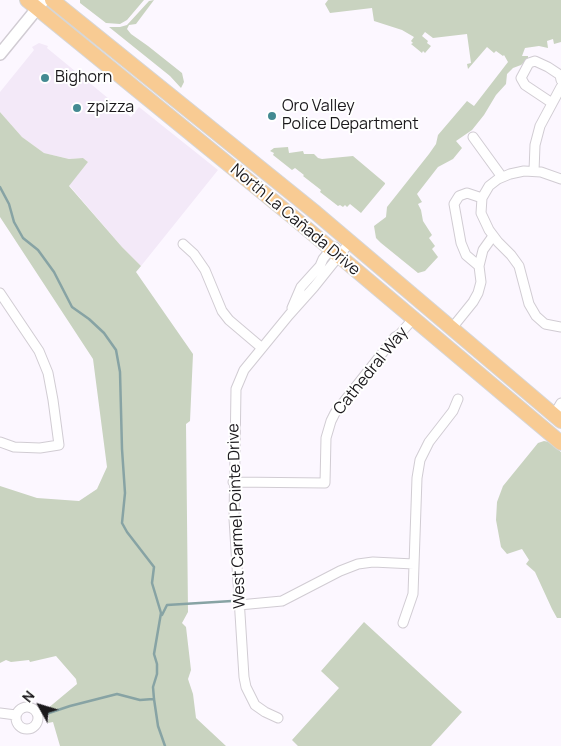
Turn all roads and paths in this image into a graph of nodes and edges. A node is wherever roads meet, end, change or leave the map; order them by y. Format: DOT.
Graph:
graph roads {
  1 [pos="52,0"];
  2 [pos="36,3"];
  3 [pos="0,54"];
  4 [pos="561,80"];
  5 [pos="561,87"];
  6 [pos="552,102"];
  7 [pos="474,137"];
  8 [pos="534,171"];
  9 [pos="502,177"];
  10 [pos="561,178"];
  11 [pos="482,198"];
  12 [pos="493,236"];
  13 [pos="350,242"];
  14 [pos="183,244"];
  15 [pos="335,252"];
  16 [pos="479,266"];
  17 [pos="0,293"];
  18 [pos="413,319"];
  19 [pos="561,327"];
  20 [pos="452,328"];
  21 [pos="262,348"];
  22 [pos="458,399"];
  23 [pos="559,412"];
  24 [pos="0,442"];
  25 [pos="561,443"];
  26 [pos="233,482"];
  27 [pos="414,564"];
  28 [pos="239,605"];
  29 [pos="403,623"];
  30 [pos="0,713"];
  31 [pos="16,715"];
  32 [pos="278,718"];
  1 -- 13 [label="main road, North La Cañada Drive"];
  2 -- 3 [label="street"];
  2 -- 15 [label="main road, North La Cañada Drive"];
  4 -- 6 [label="street"];
  5 -- 6 [label="street"];
  6 -- 8 [label="street"];
  7 -- 9 [label="street"];
  8 -- 9 [label="street"];
  8 -- 10 [label="street"];
  9 -- 11 [label="street"];
  11 -- 12 [label="street"];
  11 -- 16 [label="street"];
  12 -- 16 [label="street"];
  12 -- 19 [label="street"];
  13 -- 15 [label="street, West Carmel Pointe Drive"];
  13 -- 20 [label="main road, North La Cañada Drive"];
  14 -- 21 [label="street"];
  15 -- 18 [label="main road, North La Cañada Drive"];
  15 -- 21 [label="street, West Carmel Pointe Drive"];
  16 -- 20 [label="street"];
  17 -- 24 [label="street"];
  18 -- 25 [label="main road, North La Cañada Drive"];
  18 -- 26 [label="street, Cathedral Way"];
  20 -- 23 [label="main road, North La Cañada Drive"];
  21 -- 26 [label="street, West Carmel Pointe Drive"];
  22 -- 27 [label="street"];
  26 -- 28 [label="street, West Carmel Pointe Drive"];
  27 -- 28 [label="street"];
  27 -- 29 [label="street"];
  28 -- 32 [label="street, West Carmel Pointe Drive"];
  30 -- 31 [label="street"];
}
